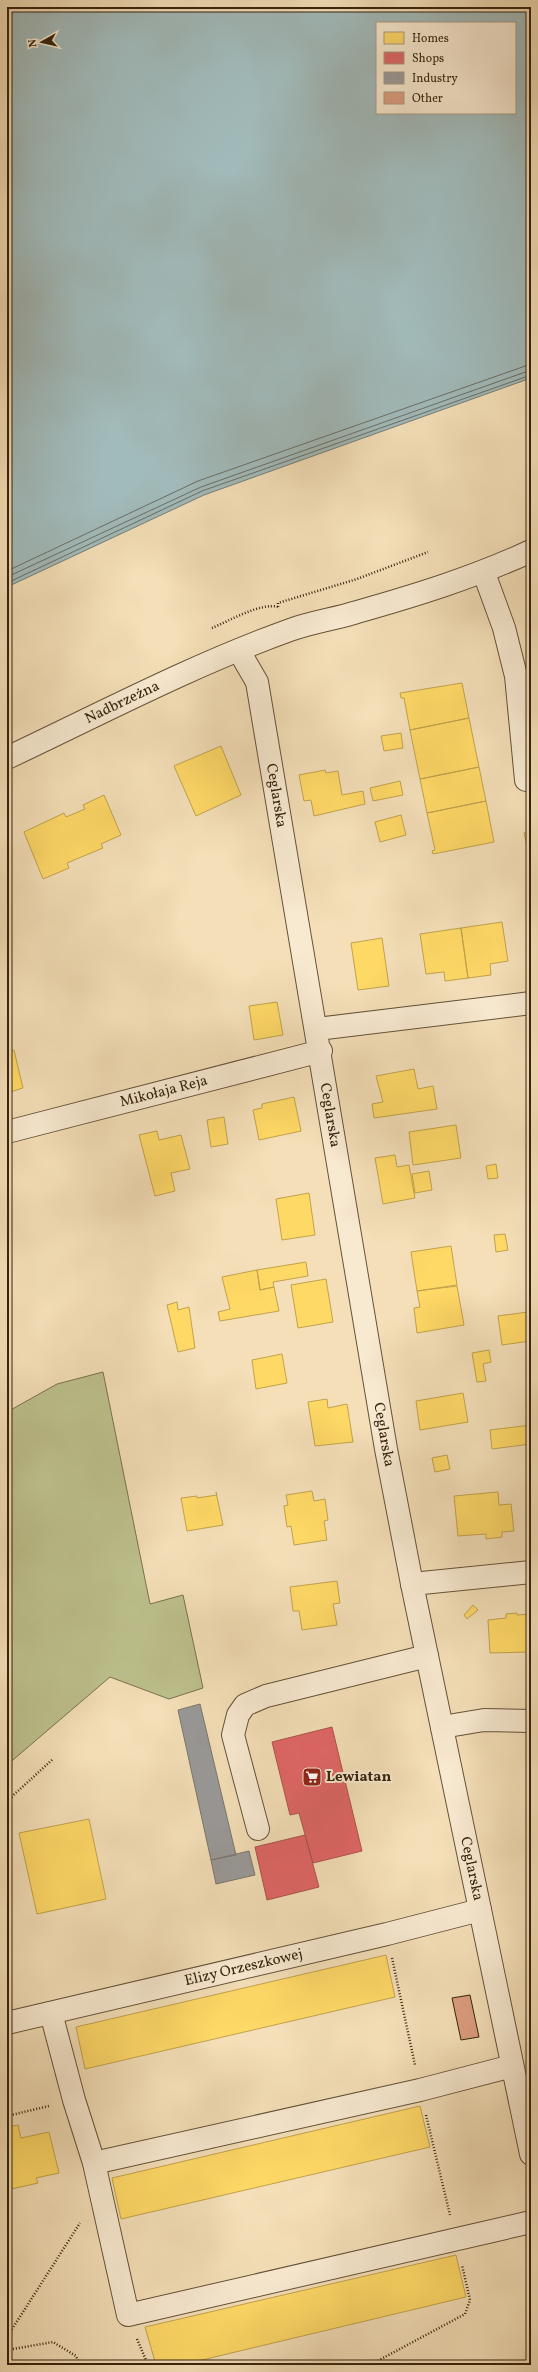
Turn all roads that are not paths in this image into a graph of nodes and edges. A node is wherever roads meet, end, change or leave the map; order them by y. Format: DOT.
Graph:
graph roads {
  1 [pos="531,551"];
  2 [pos="484,573"];
  3 [pos="239,651"];
  4 [pos="7,758"];
  5 [pos="526,780"];
  6 [pos="531,1003"];
  7 [pos="317,1029"];
  8 [pos="321,1050"];
  9 [pos="7,1132"];
  10 [pos="531,1572"];
  11 [pos="412,1584"];
  12 [pos="427,1656"];
  13 [pos="531,1721"];
  14 [pos="442,1727"];
  15 [pos="258,1829"];
  16 [pos="480,1910"];
  17 [pos="51,2013"];
  18 [pos="7,2023"];
  19 [pos="512,2066"];
  20 [pos="531,2154"];
  21 [pos="94,2163"];
  22 [pos="531,2222"];
  1 -- 2 [label="street, Nadbrzeżna"];
  2 -- 3 [label="street, Nadbrzeżna"];
  2 -- 5 [label="street"];
  3 -- 4 [label="street, Nadbrzeżna"];
  3 -- 7 [label="street, Ceglarska"];
  6 -- 7 [label="street"];
  7 -- 8 [label="street, Ceglarska"];
  8 -- 9 [label="street, Mikołaja Reja"];
  8 -- 11 [label="street, Ceglarska"];
  10 -- 11 [label="street"];
  11 -- 12 [label="street, Ceglarska"];
  12 -- 14 [label="street, Ceglarska"];
  12 -- 15 [label="street"];
  13 -- 14 [label="street"];
  14 -- 16 [label="street, Ceglarska"];
  16 -- 17 [label="street, Elizy Orzeszkowej"];
  16 -- 19 [label="street, Ceglarska"];
  17 -- 18 [label="street, Elizy Orzeszkowej"];
  17 -- 21 [label="street"];
  19 -- 20 [label="street, Ceglarska"];
  19 -- 21 [label="street"];
  21 -- 22 [label="street"];
}
